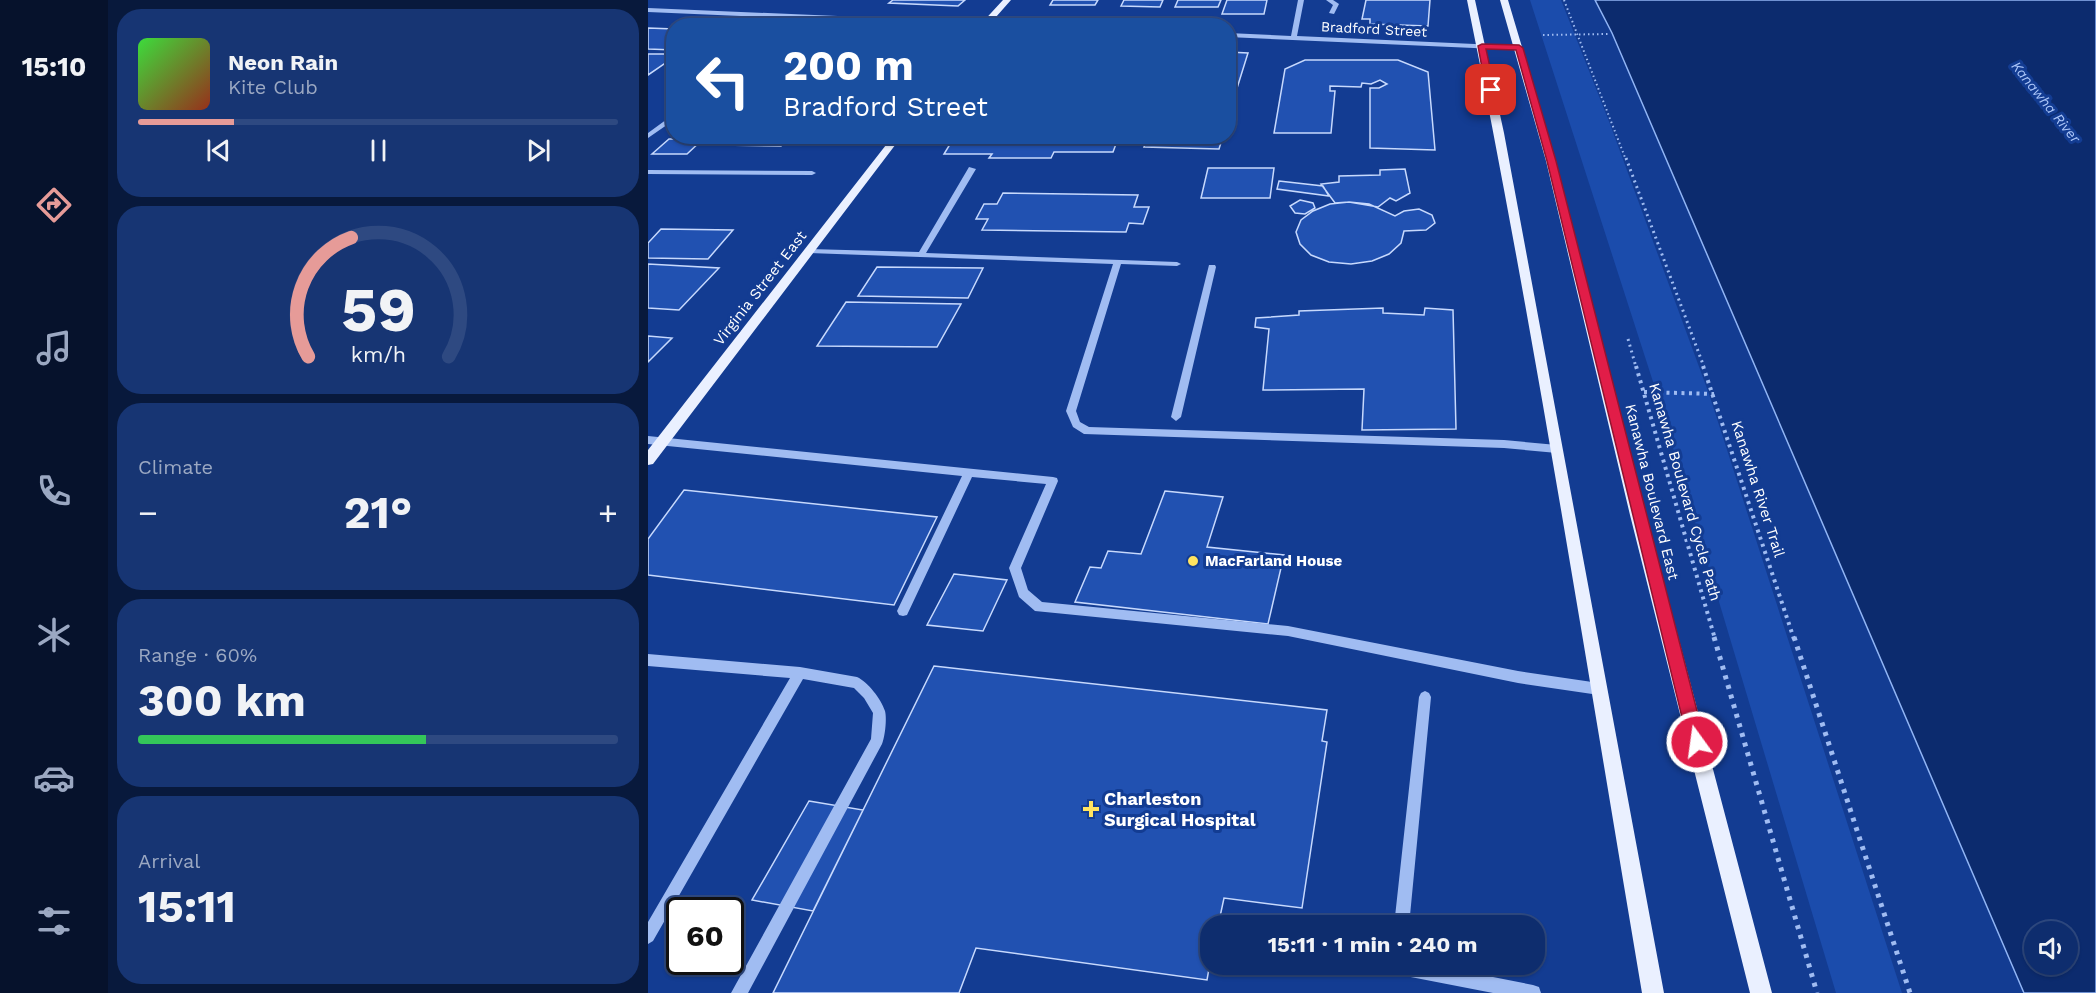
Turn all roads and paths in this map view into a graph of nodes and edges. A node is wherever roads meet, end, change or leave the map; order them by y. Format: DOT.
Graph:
graph roads {
  1 [pos="1007,0"];
  2 [pos="1301,0"];
  3 [pos="1329,0"];
  4 [pos="1471,0"];
  5 [pos="1504,0"];
  6 [pos="1564,0"];
  7 [pos="648,10"];
  8 [pos="1332,13"];
  9 [pos="799,16"];
  10 [pos="796,18"];
  11 [pos="842,18"];
  12 [pos="990,18"];
  13 [pos="1579,34"];
  14 [pos="1609,34"];
  15 [pos="1236,35"];
  16 [pos="1536,35"];
  17 [pos="1294,38"];
  18 [pos="1482,46"];
  19 [pos="1519,48"];
  20 [pos="666,122"];
  21 [pos="648,136"];
  22 [pos="892,144"];
  23 [pos="972,169"];
  24 [pos="648,172"];
  25 [pos="812,173"];
  26 [pos="809,251"];
  27 [pos="921,255"];
  28 [pos="1117,263"];
  29 [pos="1177,264"];
  30 [pos="1212,267"];
  31 [pos="1627,336"];
  32 [pos="1644,392"];
  33 [pos="1713,394"];
  34 [pos="1176,417"];
  35 [pos="648,440"];
  36 [pos="663,441"];
  37 [pos="1557,449"];
  38 [pos="648,460"];
  39 [pos="969,473"];
  40 [pos="903,611"];
  41 [pos="648,660"];
  42 [pos="800,673"];
  43 [pos="1599,689"];
  44 [pos="1425,697"];
  45 [pos="1402,915"];
  46 [pos="648,936"];
  47 [pos="1443,975"];
  48 [pos="739,993"];
  49 [pos="1533,993"];
  50 [pos="1653,993"];
  51 [pos="1761,993"];
  52 [pos="1817,993"];
  53 [pos="1910,993"];
  1 -- 12 [label="main road"];
  2 -- 17 [label="street"];
  3 -- 8 [label="street"];
  4 -- 18 [label="main road"];
  5 -- 19 [label="main road, Kanawha Boulevard East"];
  6 -- 13 [label="path, Kanawha River Trail"];
  7 -- 9 [label="street"];
  9 -- 10 [label="street"];
  9 -- 11 [label="street"];
  13 -- 14 [label="path"];
  13 -- 16 [label="path"];
  13 -- 33 [label="path, Kanawha River Trail"];
  15 -- 17 [label="street, Bradford Street"];
  17 -- 18 [label="street, Bradford Street"];
  18 -- 19 [label="street, Bradford Street"];
  18 -- 37 [label="main road"];
  19 -- 51 [label="main road, Kanawha Boulevard East"];
  20 -- 21 [label="street"];
  22 -- 26 [label="main road, Virginia Street East"];
  23 -- 27 [label="street"];
  24 -- 25 [label="street"];
  26 -- 27 [label="street"];
  26 -- 36 [label="main road, Virginia Street East"];
  27 -- 28 [label="street"];
  28 -- 29 [label="street"];
  28 -- 37 [label="street"];
  30 -- 34 [label="street"];
  31 -- 32 [label="path, Kanawha Boulevard Cycle Path"];
  32 -- 33 [label="path"];
  32 -- 52 [label="path, Kanawha Boulevard Cycle Path"];
  33 -- 53 [label="path, Kanawha River Trail"];
  35 -- 36 [label="street"];
  36 -- 38 [label="main road, Virginia Street East"];
  36 -- 39 [label="street"];
  37 -- 43 [label="main road"];
  39 -- 40 [label="street"];
  39 -- 43 [label="street"];
  41 -- 42 [label="street"];
  42 -- 46 [label="street"];
  42 -- 48 [label="street"];
  43 -- 50 [label="main road"];
  44 -- 45 [label="street"];
  47 -- 49 [label="street"];
}
